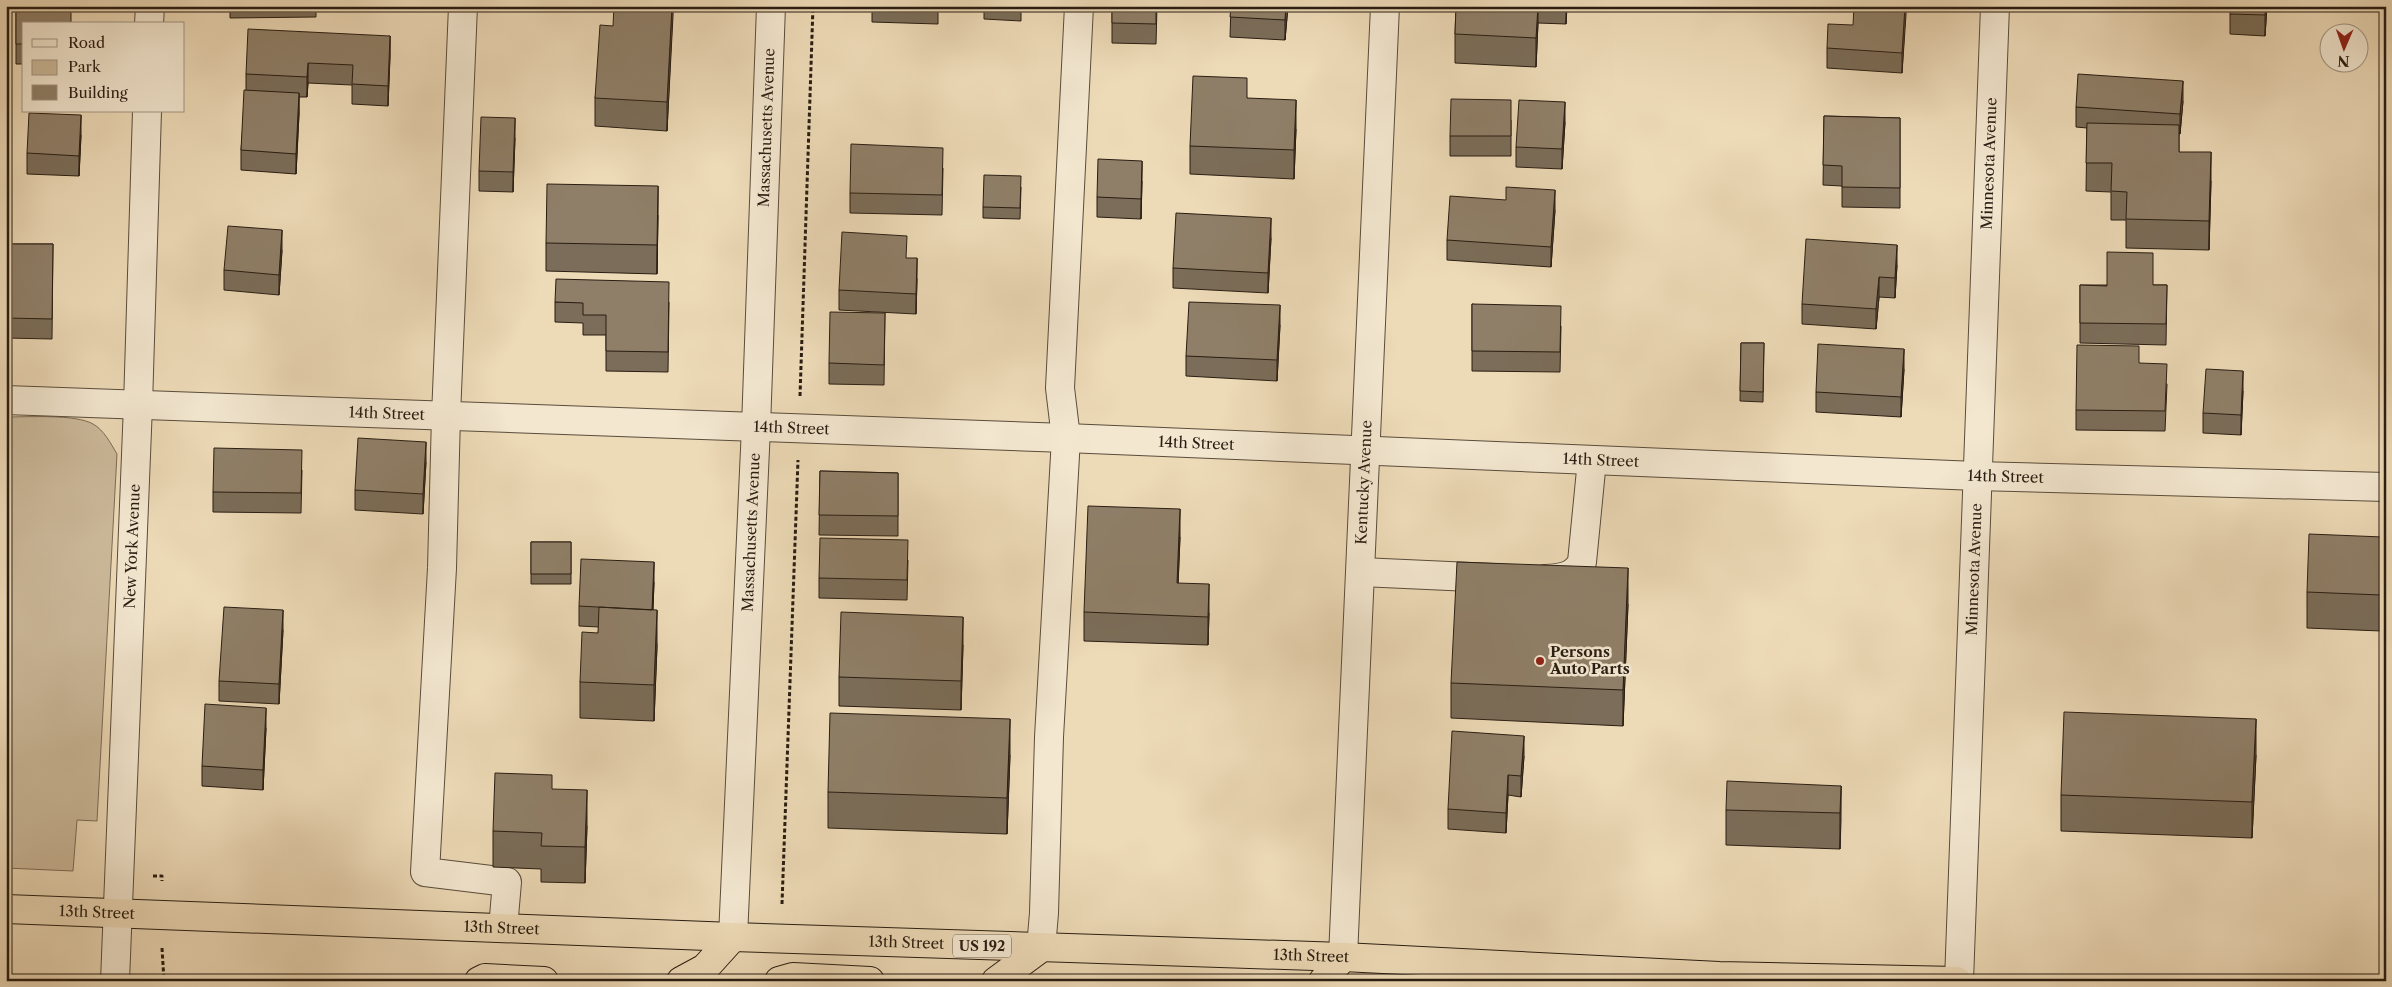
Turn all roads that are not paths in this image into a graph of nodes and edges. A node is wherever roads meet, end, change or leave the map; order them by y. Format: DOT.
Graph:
graph roads {
  1 [pos="150,6"];
  2 [pos="463,6"];
  3 [pos="771,6"];
  4 [pos="1079,6"];
  5 [pos="1385,6"];
  6 [pos="1995,6"];
  7 [pos="149,22"];
  8 [pos="147,112"];
  9 [pos="6,400"];
  10 [pos="138,405"];
  11 [pos="446,416"];
  12 [pos="756,427"];
  13 [pos="1066,438"];
  14 [pos="1367,450"];
  15 [pos="1592,460"];
  16 [pos="1976,476"];
  17 [pos="2386,487"];
  18 [pos="1361,572"];
  19 [pos="6,909"];
  20 [pos="116,913"];
  21 [pos="503,928"];
  22 [pos="733,937"];
  23 [pos="1041,948"];
  24 [pos="1343,957"];
  25 [pos="1710,978"];
  26 [pos="115,981"];
  27 [pos="479,981"];
  28 [pos="544,981"];
  29 [pos="681,981"];
  30 [pos="779,981"];
  31 [pos="870,981"];
  32 [pos="996,981"];
  33 [pos="1323,981"];
  34 [pos="1958,981"];
  1 -- 7 [label="street"];
  2 -- 11 [label="street"];
  3 -- 12 [label="street, Massachusetts Avenue"];
  4 -- 13 [label="street"];
  5 -- 14 [label="street, Kentucky Avenue"];
  6 -- 16 [label="street, Minnesota Avenue"];
  8 -- 10 [label="street, New York Avenue"];
  9 -- 10 [label="street, 14th Street"];
  10 -- 11 [label="street, 14th Street"];
  10 -- 20 [label="street, New York Avenue"];
  11 -- 12 [label="street, 14th Street"];
  11 -- 21 [label="street"];
  12 -- 13 [label="street, 14th Street"];
  12 -- 22 [label="street, Massachusetts Avenue"];
  13 -- 14 [label="street, 14th Street"];
  13 -- 23 [label="street"];
  14 -- 15 [label="street, 14th Street"];
  14 -- 18 [label="street, Kentucky Avenue"];
  15 -- 16 [label="street, 14th Street"];
  15 -- 18 [label="street"];
  16 -- 17 [label="street, 14th Street"];
  16 -- 34 [label="street, Minnesota Avenue"];
  18 -- 24 [label="street, Kentucky Avenue"];
  19 -- 20 [label="highway, 13th Street / US 192"];
  20 -- 21 [label="highway, 13th Street / US 192"];
  20 -- 26 [label="street, New York Avenue"];
  21 -- 22 [label="highway, 13th Street / US 192"];
  22 -- 23 [label="highway, 13th Street / US 192"];
  22 -- 29 [label="highway"];
  23 -- 24 [label="highway, 13th Street / US 192"];
  23 -- 32 [label="highway"];
  24 -- 25 [label="highway, 13th Street / US 192"];
  24 -- 33 [label="highway"];
  25 -- 34 [label="highway, 13th Street / US 192"];
  27 -- 28 [label="highway"];
  30 -- 31 [label="highway"];
}
